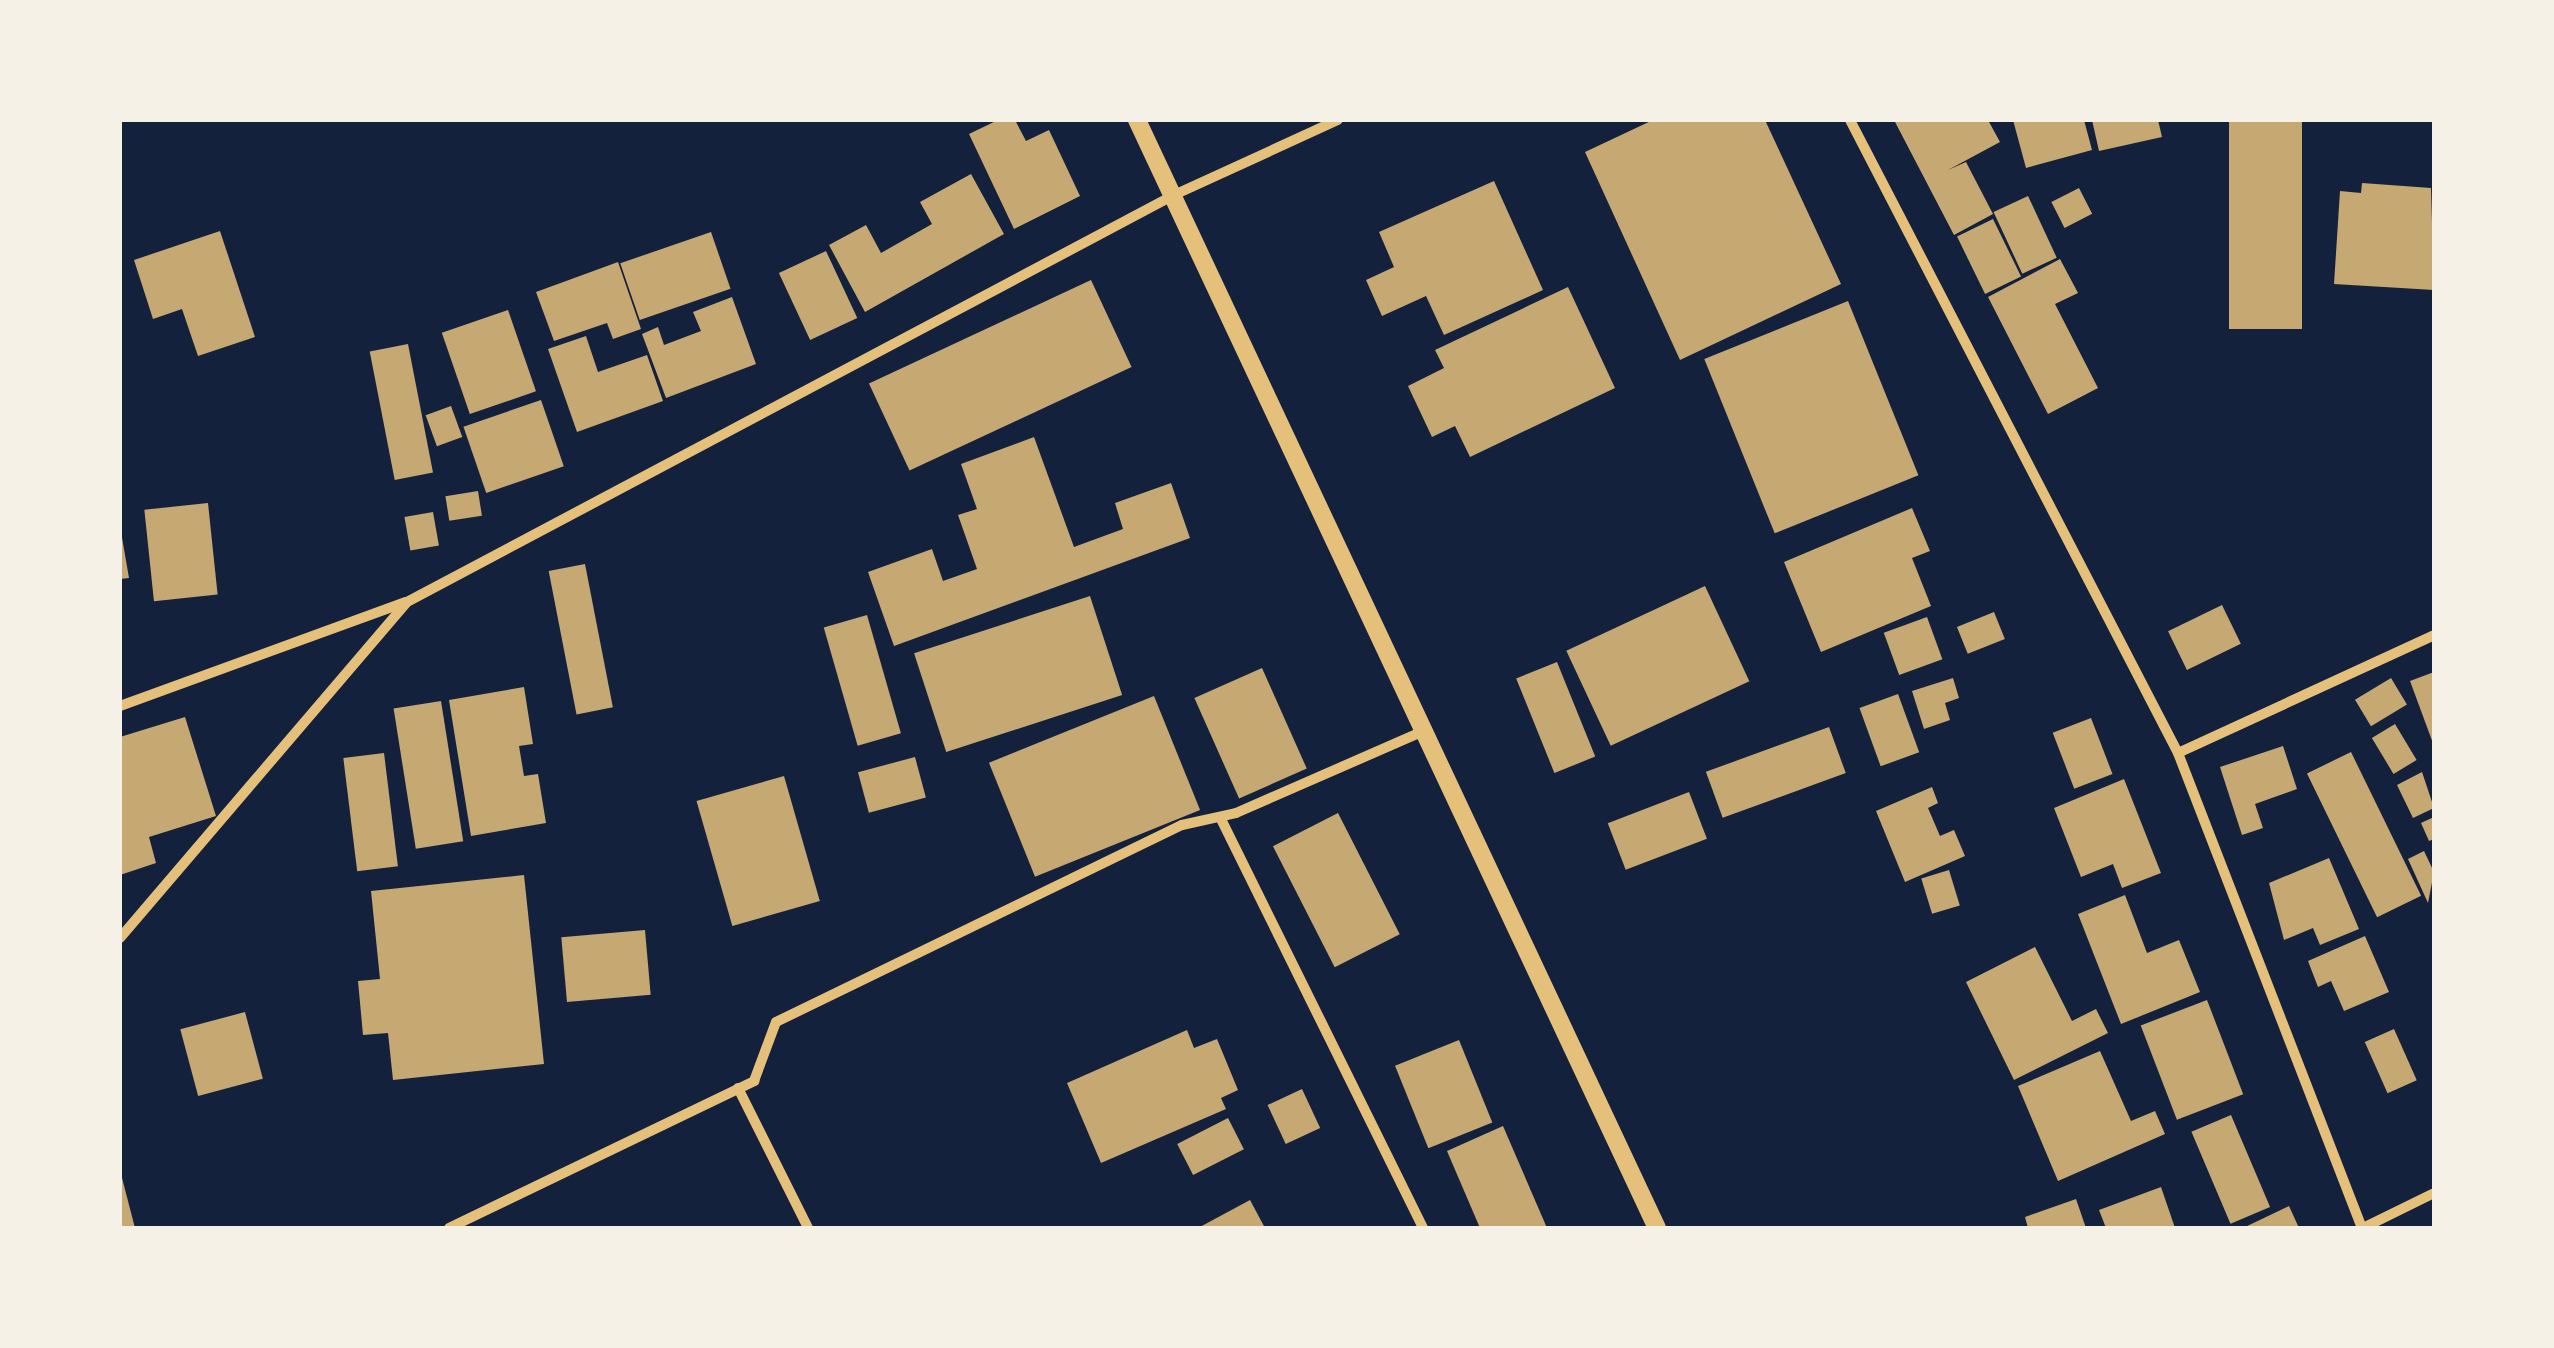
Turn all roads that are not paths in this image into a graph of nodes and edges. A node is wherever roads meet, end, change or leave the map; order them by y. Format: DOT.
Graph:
graph roads {
  1 [pos="1137,120"];
  2 [pos="1338,120"];
  3 [pos="1850,120"];
  4 [pos="1174,195"];
  5 [pos="407,602"];
  6 [pos="2434,635"];
  7 [pos="120,706"];
  8 [pos="1424,730"];
  9 [pos="2178,752"];
  10 [pos="1220,817"];
  11 [pos="120,938"];
  12 [pos="738,1088"];
  13 [pos="2434,1193"];
  14 [pos="449,1228"];
  15 [pos="808,1228"];
  16 [pos="1423,1228"];
  17 [pos="1657,1228"];
  18 [pos="2363,1228"];
  1 -- 4 [label="street"];
  2 -- 4 [label="street"];
  3 -- 9 [label="street"];
  4 -- 5 [label="street"];
  4 -- 8 [label="street"];
  5 -- 7 [label="street"];
  5 -- 11 [label="street"];
  6 -- 9 [label="street"];
  8 -- 10 [label="street"];
  8 -- 17 [label="street"];
  9 -- 18 [label="street"];
  10 -- 12 [label="street"];
  10 -- 16 [label="street"];
  12 -- 14 [label="street"];
  12 -- 15 [label="street"];
  13 -- 18 [label="street"];
}
